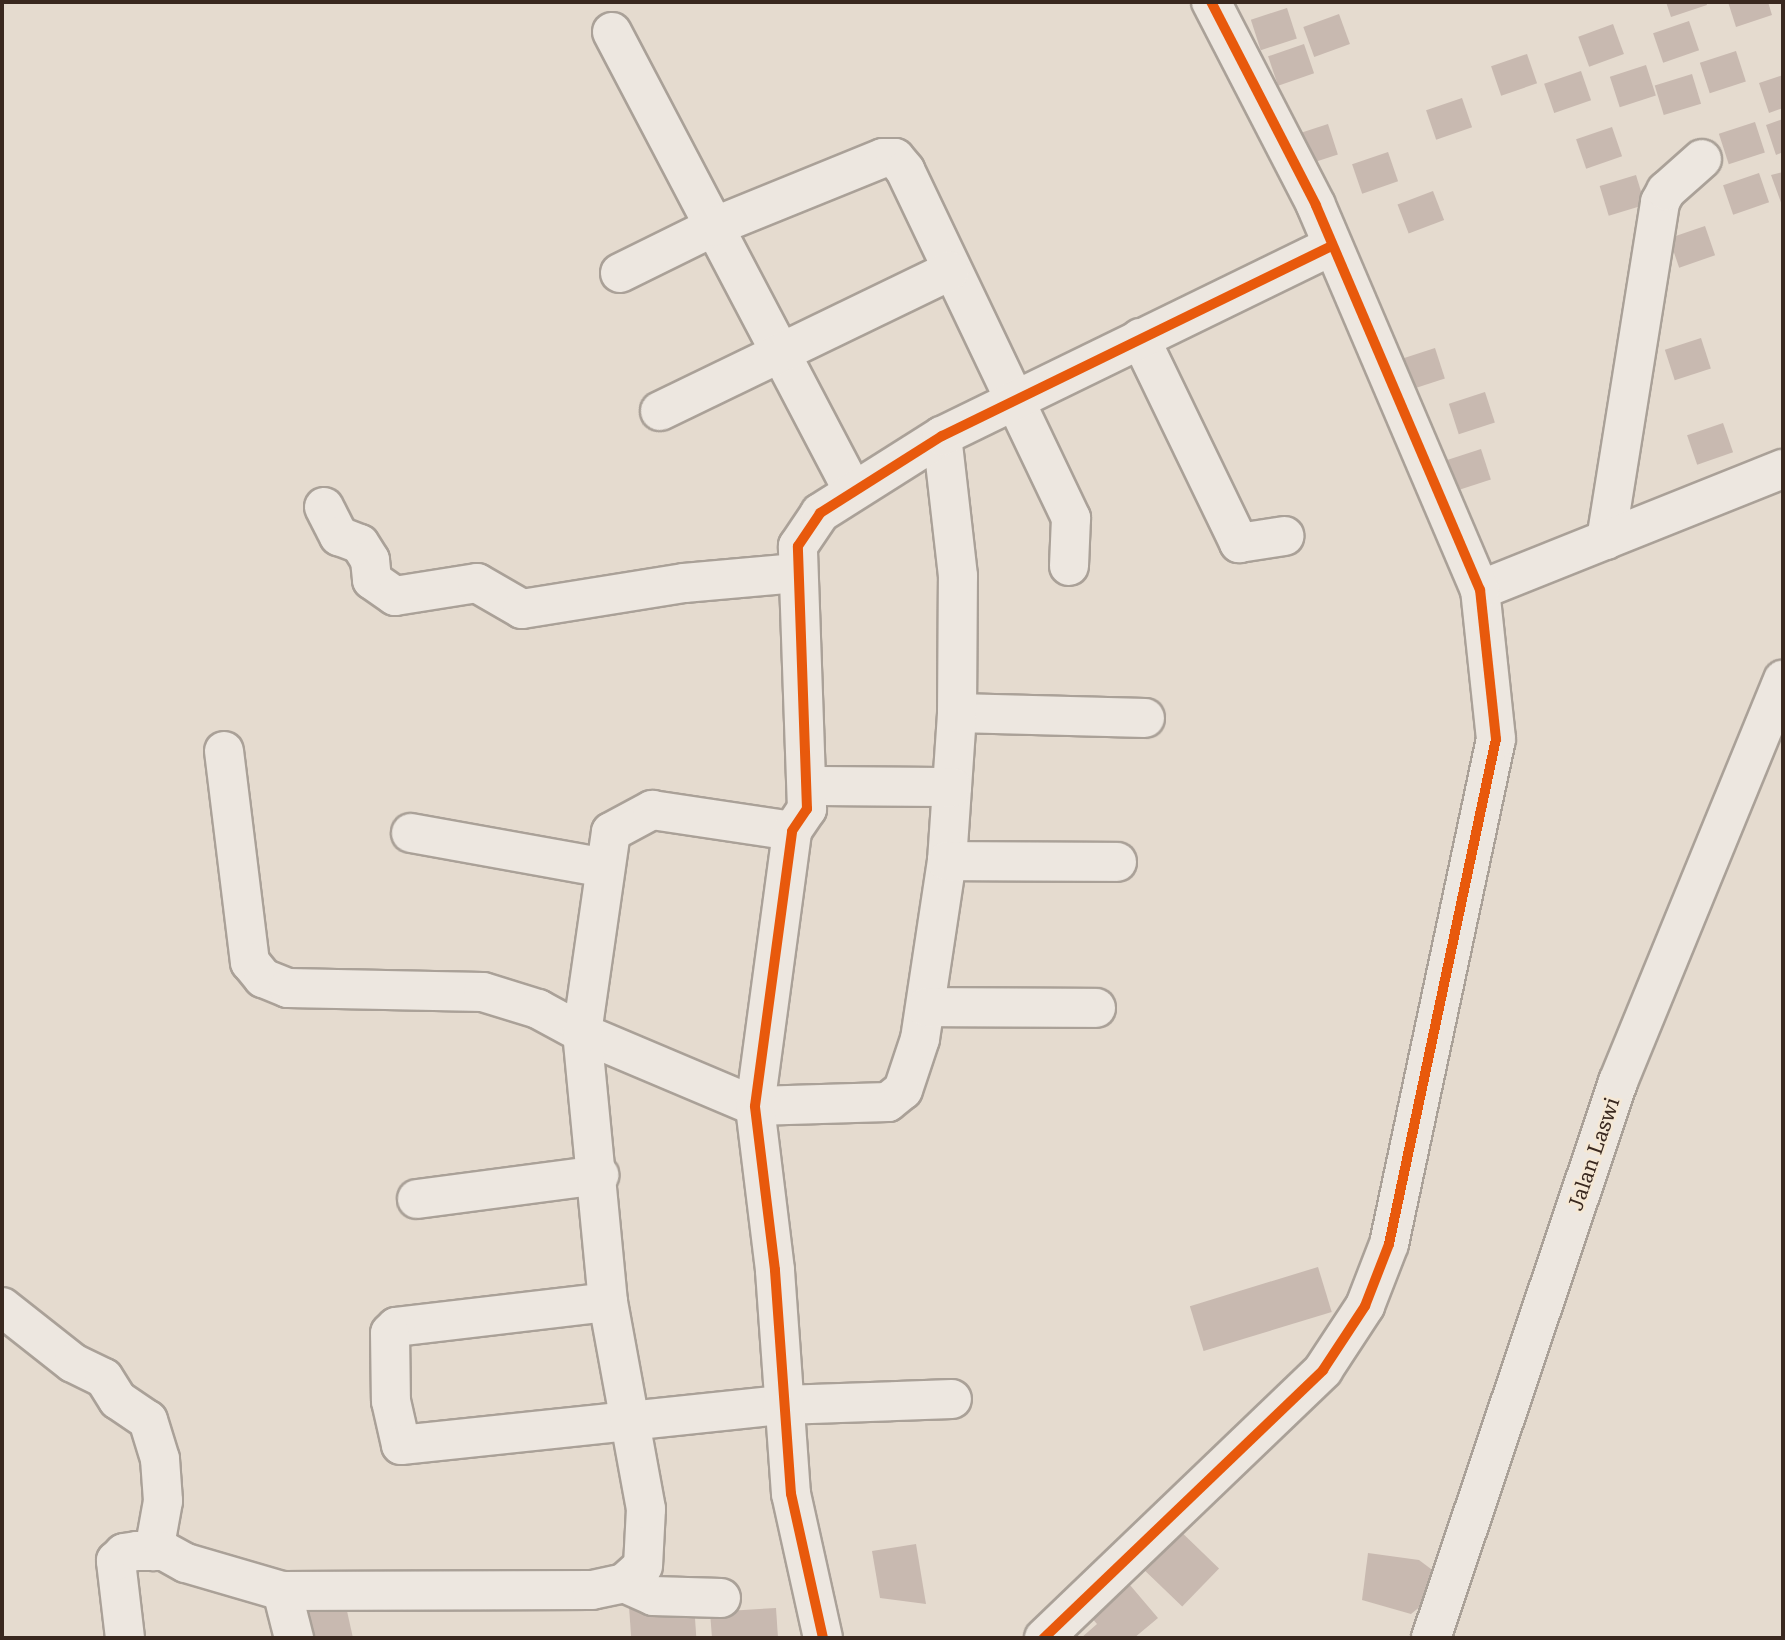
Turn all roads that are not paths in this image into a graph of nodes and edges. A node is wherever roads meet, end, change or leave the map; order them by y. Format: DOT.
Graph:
graph roads {
  1 [pos="1211,2"];
  2 [pos="612,32"];
  3 [pos="1702,159"];
  4 [pos="713,227"];
  5 [pos="1331,246"];
  6 [pos="950,271"];
  7 [pos="620,274"];
  8 [pos="1140,338"];
  9 [pos="780,357"];
  10 [pos="1015,402"];
  11 [pos="660,411"];
  12 [pos="942,436"];
  13 [pos="1783,469"];
  14 [pos="852,489"];
  15 [pos="324,507"];
  16 [pos="1284,537"];
  17 [pos="1606,540"];
  18 [pos="1069,566"];
  19 [pos="797,573"];
  20 [pos="1480,590"];
  21 [pos="1783,679"];
  22 [pos="957,713"];
  23 [pos="1145,718"];
  24 [pos="223,751"];
  25 [pos="809,786"];
  26 [pos="952,787"];
  27 [pos="792,831"];
  28 [pos="411,833"];
  29 [pos="947,861"];
  30 [pos="1117,862"];
  31 [pos="605,867"];
  32 [pos="926,1007"];
  33 [pos="1096,1008"];
  34 [pos="582,1033"];
  35 [pos="755,1106"];
  36 [pos="599,1175"];
  37 [pos="417,1199"];
  38 [pos="608,1302"];
  39 [pos="2,1307"];
  40 [pos="953,1399"];
  41 [pos="782,1405"];
  42 [pos="629,1421"];
  43 [pos="168,1555"];
  44 [pos="624,1583"];
  45 [pos="282,1591"];
  46 [pos="721,1598"];
  47 [pos="125,1638"];
  48 [pos="293,1638"];
  49 [pos="823,1638"];
  50 [pos="1044,1638"];
  51 [pos="1431,1638"];
  1 -- 5 [label="street"];
  2 -- 4 [label="street"];
  3 -- 17 [label="street"];
  4 -- 6 [label="street"];
  4 -- 7 [label="street"];
  4 -- 9 [label="street"];
  5 -- 8 [label="street"];
  5 -- 20 [label="street"];
  6 -- 9 [label="street"];
  6 -- 10 [label="street"];
  8 -- 10 [label="street"];
  8 -- 16 [label="street"];
  9 -- 11 [label="street"];
  9 -- 14 [label="street"];
  10 -- 12 [label="street"];
  10 -- 18 [label="street"];
  12 -- 14 [label="street"];
  12 -- 22 [label="street"];
  13 -- 17 [label="street"];
  14 -- 19 [label="street"];
  15 -- 19 [label="street"];
  17 -- 20 [label="street"];
  19 -- 25 [label="street"];
  20 -- 50 [label="street"];
  21 -- 51 [label="street, Jalan Laswi"];
  22 -- 23 [label="street"];
  22 -- 26 [label="street"];
  24 -- 34 [label="street"];
  25 -- 26 [label="street"];
  25 -- 27 [label="street"];
  26 -- 29 [label="street"];
  27 -- 31 [label="street"];
  27 -- 35 [label="street"];
  28 -- 31 [label="street"];
  29 -- 30 [label="street"];
  29 -- 32 [label="street"];
  31 -- 34 [label="street"];
  32 -- 33 [label="street"];
  32 -- 35 [label="street"];
  34 -- 35 [label="street"];
  34 -- 36 [label="street"];
  35 -- 41 [label="street"];
  36 -- 37 [label="street"];
  36 -- 38 [label="street"];
  38 -- 42 [label="street"];
  38 -- 42 [label="street"];
  39 -- 43 [label="street"];
  40 -- 41 [label="street"];
  41 -- 42 [label="street"];
  41 -- 49 [label="street"];
  42 -- 44 [label="street"];
  43 -- 45 [label="street"];
  43 -- 47 [label="street"];
  44 -- 45 [label="street"];
  44 -- 46 [label="street"];
  45 -- 48 [label="street"];
}
